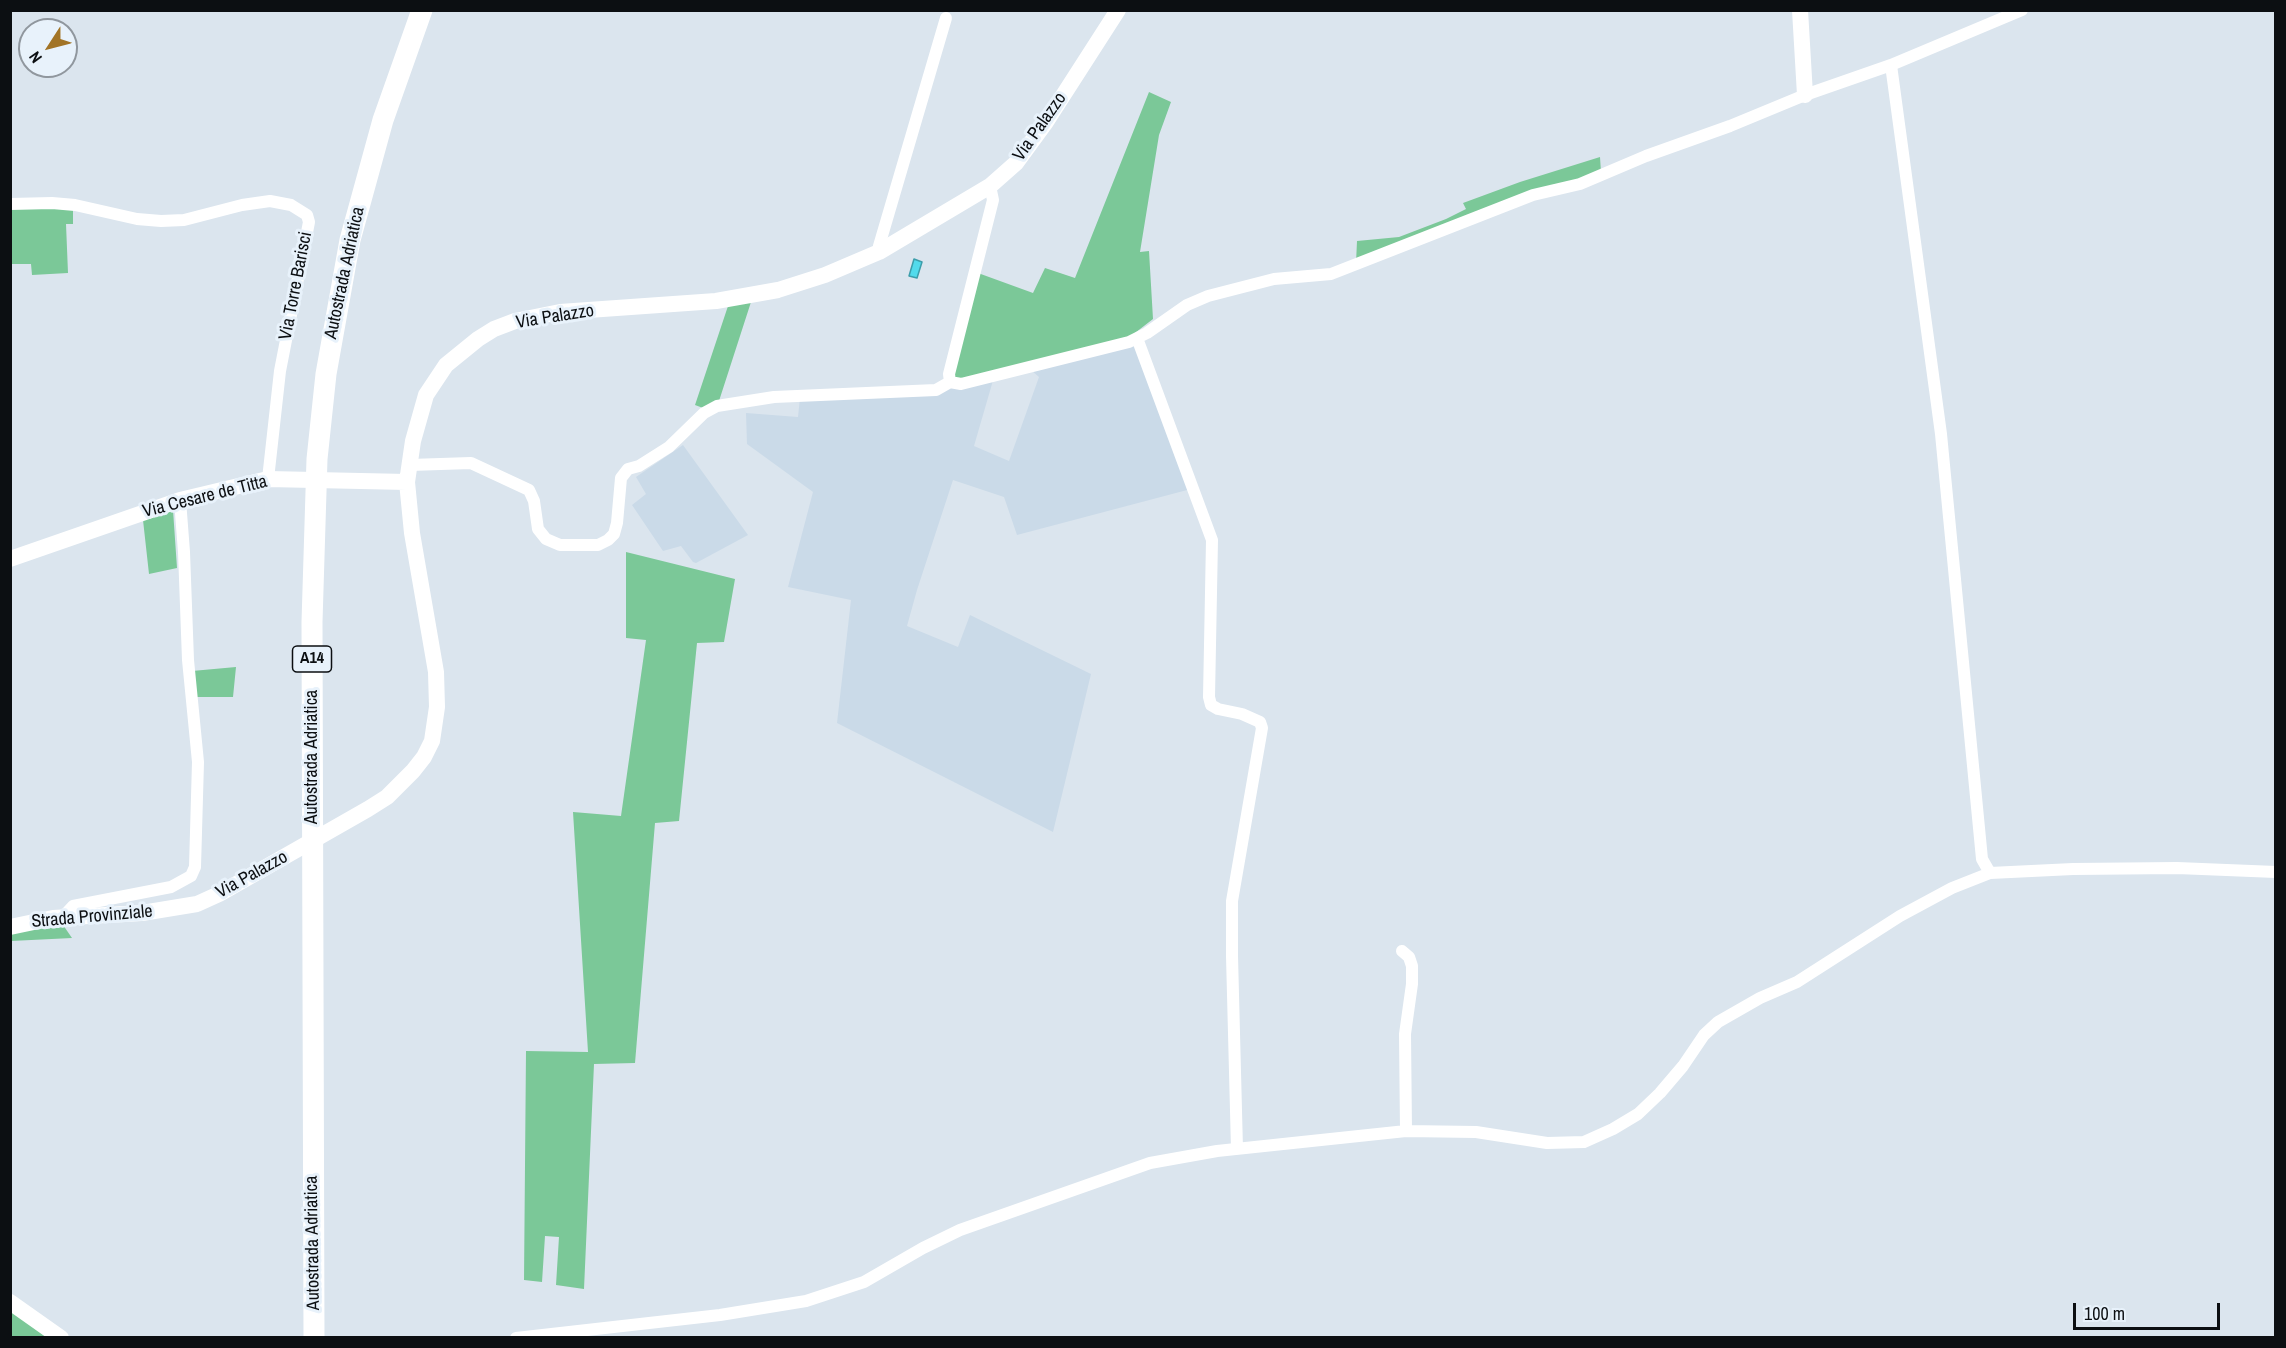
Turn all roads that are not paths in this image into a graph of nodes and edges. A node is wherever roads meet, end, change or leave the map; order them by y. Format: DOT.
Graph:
graph roads {
  1 [pos="408,10"];
  2 [pos="422,10"];
  3 [pos="1118,10"];
  4 [pos="1800,10"];
  5 [pos="2022,10"];
  6 [pos="946,18"];
  7 [pos="1891,65"];
  8 [pos="1805,95"];
  9 [pos="990,186"];
  10 [pos="10,204"];
  11 [pos="879,252"];
  12 [pos="1137,338"];
  13 [pos="950,382"];
  14 [pos="408,474"];
  15 [pos="275,479"];
  16 [pos="180,500"];
  17 [pos="10,559"];
  18 [pos="2276,872"];
  19 [pos="1990,873"];
  20 [pos="174,909"];
  21 [pos="62,918"];
  22 [pos="10,927"];
  23 [pos="1402,951"];
  24 [pos="1406,1131"];
  25 [pos="1237,1149"];
  26 [pos="10,1302"];
  27 [pos="307,1329"];
  28 [pos="61,1338"];
  29 [pos="516,1338"];
  1 -- 27 [label="highway, Autostrada Adriatica / A14"];
  2 -- 27 [label="highway, Autostrada Adriatica / A14"];
  3 -- 9 [label="street, Via Palazzo"];
  4 -- 8 [label="street"];
  5 -- 7 [label="street"];
  6 -- 11 [label="street"];
  7 -- 8 [label="street"];
  7 -- 19 [label="street"];
  8 -- 12 [label="street"];
  9 -- 11 [label="street, Via Palazzo"];
  9 -- 13 [label="street"];
  10 -- 15 [label="street, Via Torre Barisci"];
  11 -- 14 [label="street, Via Palazzo"];
  12 -- 13 [label="street"];
  12 -- 25 [label="street"];
  13 -- 14 [label="street"];
  14 -- 15 [label="street, Via Cesare de Titta"];
  14 -- 20 [label="street, Via Palazzo"];
  15 -- 16 [label="street, Via Cesare de Titta"];
  16 -- 17 [label="street, Via Cesare de Titta"];
  16 -- 21 [label="street"];
  18 -- 19 [label="street"];
  19 -- 24 [label="street"];
  20 -- 21 [label="street, Strada Provinziale"];
  21 -- 22 [label="street, Strada Provinziale"];
  23 -- 24 [label="street"];
  24 -- 25 [label="street"];
  25 -- 29 [label="street"];
  26 -- 28 [label="street"];
}
